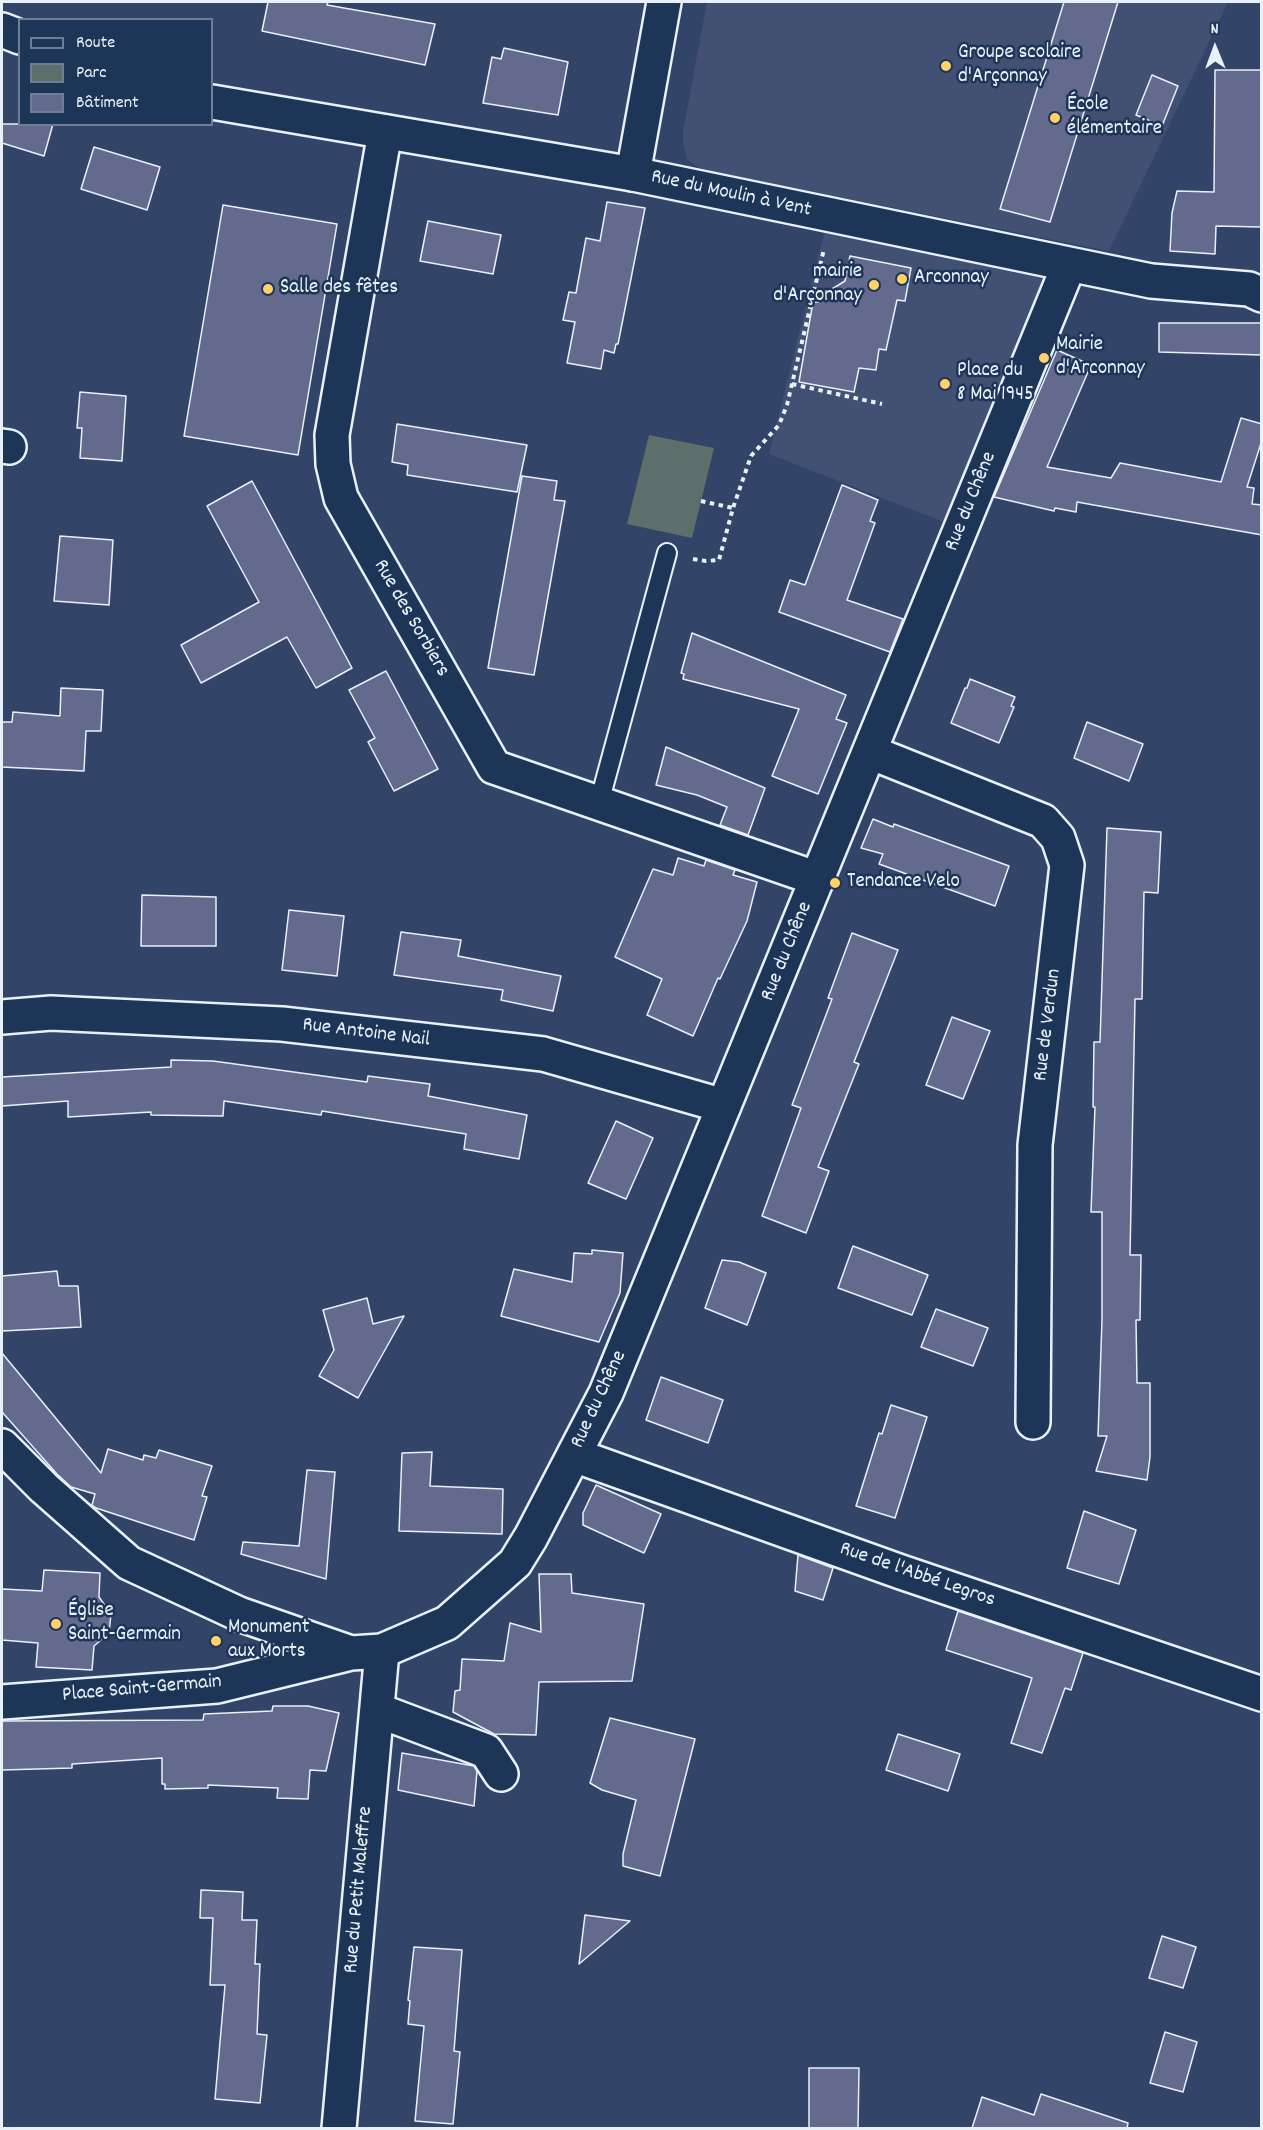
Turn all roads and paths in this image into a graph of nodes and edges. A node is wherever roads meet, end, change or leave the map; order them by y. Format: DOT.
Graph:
graph roads {
  1 [pos="664,2"];
  2 [pos="2,30"];
  3 [pos="18,36"];
  4 [pos="213,102"];
  5 [pos="386,132"];
  6 [pos="633,174"];
  7 [pos="831,216"];
  8 [pos="1069,265"];
  9 [pos="1257,287"];
  10 [pos="792,384"];
  11 [pos="882,405"];
  12 [pos="701,501"];
  13 [pos="733,508"];
  14 [pos="667,554"];
  15 [pos="870,752"];
  16 [pos="599,803"];
  17 [pos="818,879"];
  18 [pos="2,1017"];
  19 [pos="724,1106"];
  20 [pos="1033,1422"];
  21 [pos="2,1446"];
  22 [pos="574,1455"];
  23 [pos="515,1563"];
  24 [pos="366,1652"];
  25 [pos="1262,1694"];
  26 [pos="2,1702"];
  27 [pos="377,1710"];
  28 [pos="501,1774"];
  29 [pos="339,2128"];
  1 -- 6 [label="street"];
  2 -- 3 [label="street"];
  4 -- 5 [label="street, Rue du Moulin à Vent"];
  5 -- 6 [label="street, Rue du Moulin à Vent"];
  5 -- 16 [label="street, Rue des Sorbiers"];
  6 -- 7 [label="street, Rue du Moulin à Vent"];
  7 -- 8 [label="street, Rue du Moulin à Vent"];
  7 -- 10 [label="path"];
  8 -- 9 [label="street, Rue du Moulin à Vent"];
  8 -- 15 [label="street, Rue du Chêne"];
  10 -- 11 [label="path"];
  10 -- 13 [label="path"];
  12 -- 13 [label="path"];
  13 -- 14 [label="path"];
  14 -- 16 [label="lane"];
  15 -- 17 [label="street, Rue du Chêne"];
  15 -- 20 [label="street, Rue de Verdun"];
  16 -- 17 [label="street, Rue des Sorbiers"];
  17 -- 19 [label="street, Rue du Chêne"];
  18 -- 19 [label="street, Rue Antoine Nail"];
  19 -- 22 [label="street, Rue du Chêne"];
  21 -- 24 [label="street"];
  22 -- 23 [label="street, Rue du Chêne"];
  22 -- 25 [label="street, Rue de l'Abbé Legros"];
  23 -- 24 [label="street, Place Saint-Germain"];
  24 -- 26 [label="street, Place Saint-Germain"];
  24 -- 27 [label="street, Rue du Petit Maleffre"];
  27 -- 28 [label="street"];
  27 -- 29 [label="street, Rue du Petit Maleffre"];
}
